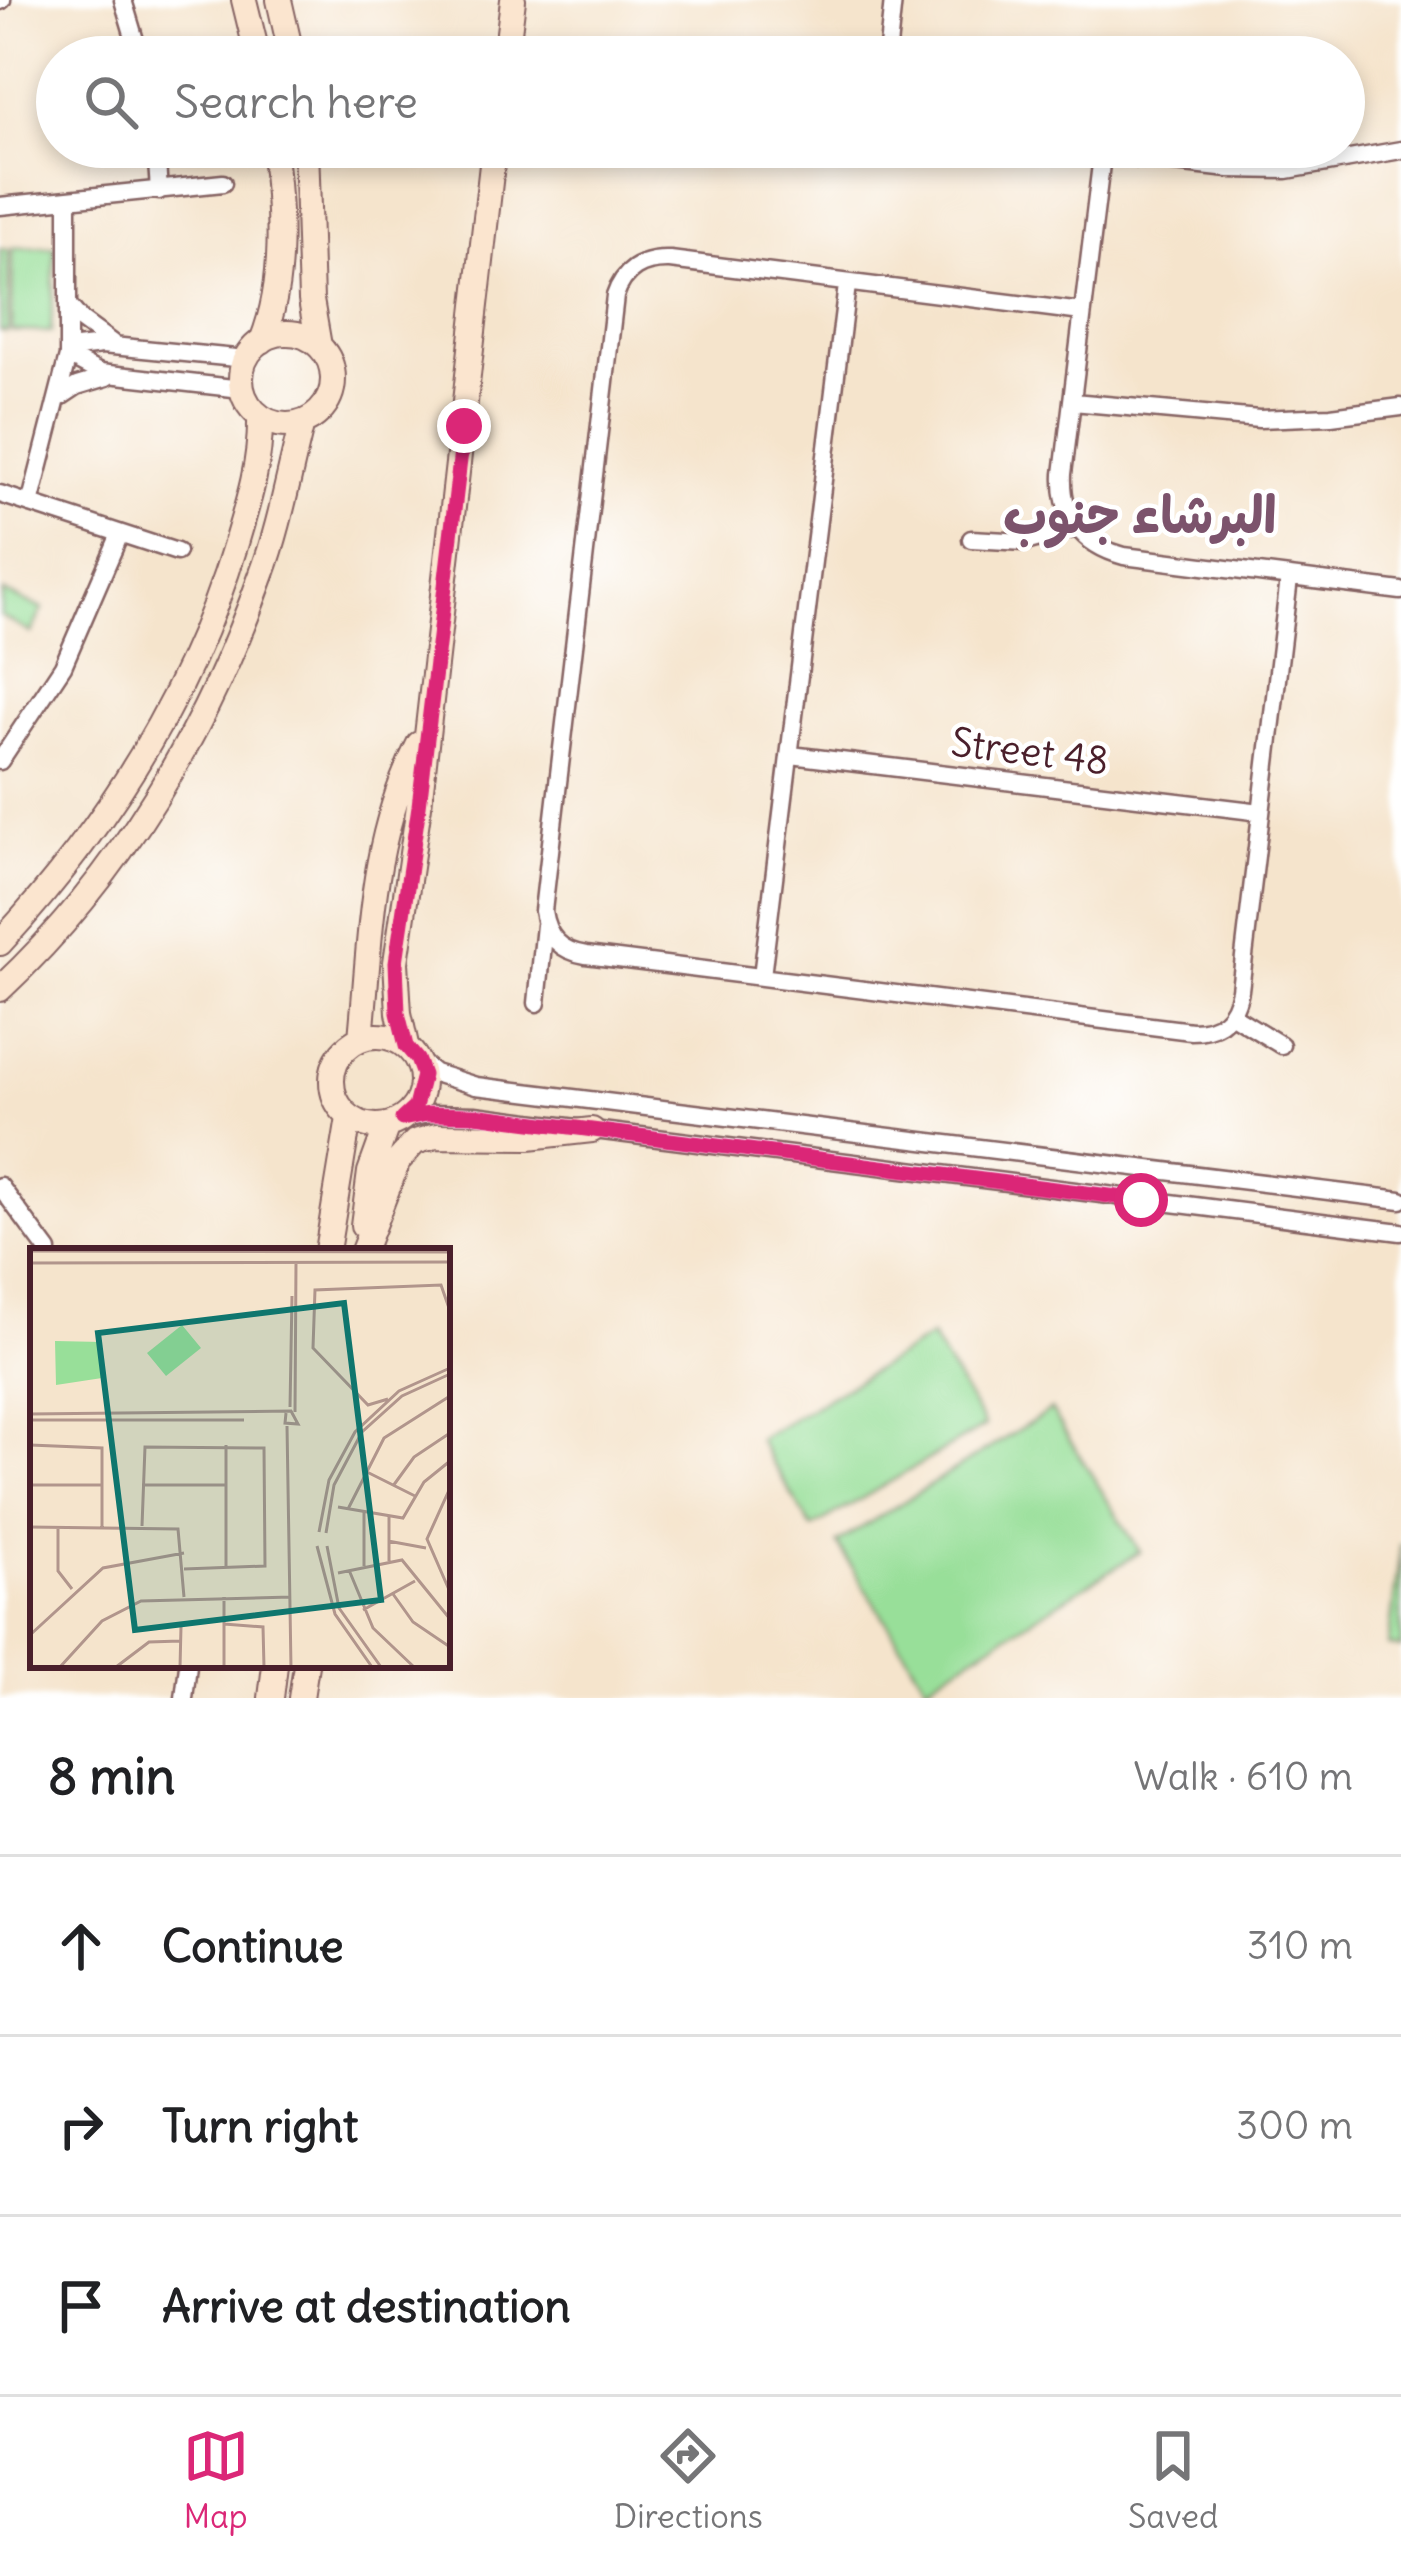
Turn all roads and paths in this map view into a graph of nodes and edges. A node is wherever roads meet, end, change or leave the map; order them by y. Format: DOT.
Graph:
graph roads {
  1 [pos="123,0"];
  2 [pos="244,0"];
  3 [pos="279,0"];
  4 [pos="512,0"];
  5 [pos="893,0"];
  6 [pos="134,36"];
  7 [pos="253,36"];
  8 [pos="287,36"];
  9 [pos="508,36"];
  10 [pos="889,36"];
  11 [pos="1401,150"];
  12 [pos="1365,156"];
  13 [pos="157,168"];
  14 [pos="275,168"];
  15 [pos="307,168"];
  16 [pos="492,168"];
  17 [pos="1100,168"];
  18 [pos="1219,168"];
  19 [pos="1298,168"];
  20 [pos="223,183"];
  21 [pos="159,191"];
  22 [pos="68,200"];
  23 [pos="0,206"];
  24 [pos="847,285"];
  25 [pos="68,305"];
  26 [pos="1082,312"];
  27 [pos="118,346"];
  28 [pos="319,346"];
  29 [pos="154,350"];
  30 [pos="254,350"];
  31 [pos="68,353"];
  32 [pos="118,376"];
  33 [pos="149,379"];
  34 [pos="242,388"];
  35 [pos="59,398"];
  36 [pos="1072,402"];
  37 [pos="1401,407"];
  38 [pos="260,417"];
  39 [pos="302,423"];
  40 [pos="0,494"];
  41 [pos="30,504"];
  42 [pos="1076,528"];
  43 [pos="120,534"];
  44 [pos="971,539"];
  45 [pos="177,552"];
  46 [pos="1289,579"];
  47 [pos="1401,591"];
  48 [pos="425,731"];
  49 [pos="4,748"];
  50 [pos="791,755"];
  51 [pos="1261,812"];
  52 [pos="545,924"];
  53 [pos="0,943"];
  54 [pos="762,976"];
  55 [pos="0,989"];
  56 [pos="537,1004"];
  57 [pos="1232,1016"];
  58 [pos="361,1038"];
  59 [pos="1281,1045"];
  60 [pos="412,1052"];
  61 [pos="350,1118"];
  62 [pos="395,1122"];
  63 [pos="592,1130"];
  64 [pos="0,1186"];
  65 [pos="1365,1196"];
  66 [pos="1401,1200"];
  67 [pos="1359,1227"];
  68 [pos="1401,1232"];
  69 [pos="46,1248"];
  70 [pos="328,1248"];
  71 [pos="361,1248"];
  72 [pos="362,1248"];
  73 [pos="188,1668"];
  74 [pos="275,1668"];
  75 [pos="306,1668"];
  76 [pos="184,1698"];
  77 [pos="271,1698"];
  78 [pos="301,1698"];
  1 -- 6 [label="street"];
  2 -- 7 [label="street"];
  3 -- 8 [label="street"];
  4 -- 9 [label="street"];
  5 -- 10 [label="street"];
  11 -- 12 [label="street"];
  13 -- 21 [label="street"];
  14 -- 30 [label="street"];
  15 -- 28 [label="street"];
  16 -- 48 [label="street"];
  17 -- 26 [label="street"];
  18 -- 19 [label="street"];
  20 -- 21 [label="street"];
  21 -- 22 [label="street"];
  22 -- 23 [label="street"];
  22 -- 25 [label="street"];
  24 -- 26 [label="street"];
  24 -- 50 [label="street"];
  24 -- 52 [label="street"];
  25 -- 27 [label="street"];
  25 -- 31 [label="street"];
  26 -- 36 [label="street"];
  27 -- 29 [label="street"];
  27 -- 31 [label="street"];
  28 -- 30 [label="street"];
  28 -- 39 [label="street"];
  29 -- 30 [label="street"];
  29 -- 33 [label="street"];
  30 -- 34 [label="street"];
  31 -- 32 [label="street"];
  31 -- 35 [label="street"];
  32 -- 33 [label="street"];
  32 -- 35 [label="street"];
  33 -- 34 [label="street"];
  34 -- 38 [label="street"];
  35 -- 41 [label="street"];
  36 -- 37 [label="street"];
  36 -- 42 [label="street"];
  38 -- 39 [label="street"];
  38 -- 53 [label="street"];
  39 -- 55 [label="street"];
  40 -- 41 [label="street"];
  41 -- 43 [label="street"];
  42 -- 44 [label="street"];
  42 -- 46 [label="street"];
  43 -- 45 [label="street"];
  43 -- 49 [label="street"];
  46 -- 47 [label="street"];
  46 -- 51 [label="street"];
  48 -- 58 [label="street"];
  48 -- 60 [label="street"];
  50 -- 51 [label="street, Street 48"];
  50 -- 54 [label="street"];
  51 -- 57 [label="street"];
  52 -- 54 [label="street"];
  52 -- 56 [label="street"];
  54 -- 57 [label="street"];
  57 -- 59 [label="street"];
  58 -- 60 [label="street"];
  58 -- 61 [label="street"];
  60 -- 62 [label="street"];
  60 -- 65 [label="street"];
  61 -- 62 [label="street"];
  61 -- 70 [label="street"];
  62 -- 63 [label="street"];
  62 -- 71 [label="street"];
  63 -- 67 [label="street"];
  63 -- 72 [label="street"];
  64 -- 69 [label="street"];
  65 -- 66 [label="street"];
  65 -- 67 [label="street"];
  67 -- 68 [label="street"];
  73 -- 76 [label="street"];
  74 -- 77 [label="street"];
  75 -- 78 [label="street"];
}
